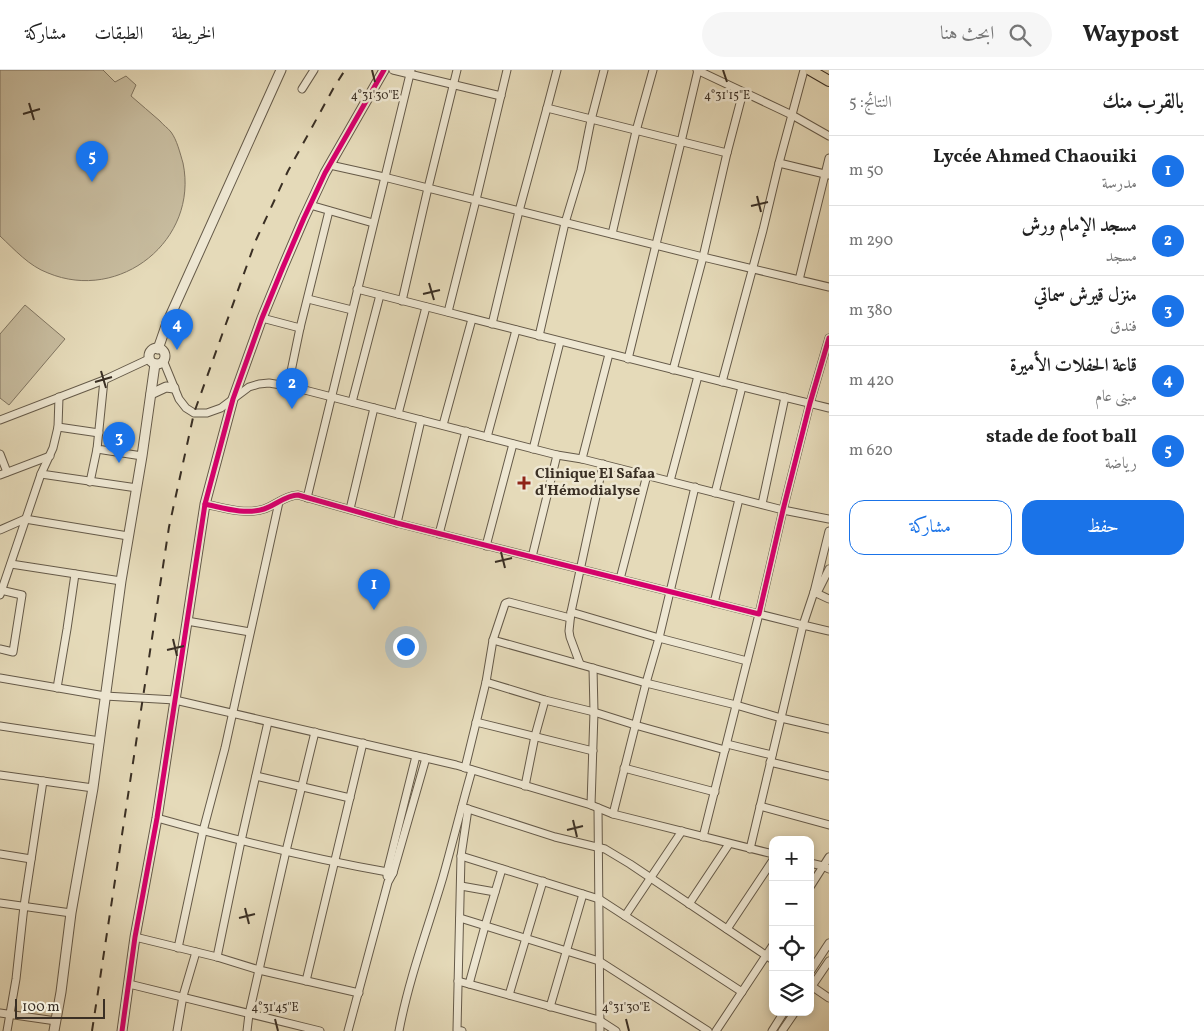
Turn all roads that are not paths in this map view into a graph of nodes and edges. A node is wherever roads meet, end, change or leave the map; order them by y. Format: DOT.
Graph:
graph roads {
  1 [pos="281,70"];
  2 [pos="314,70"];
  3 [pos="384,70"];
  4 [pos="392,70"];
  5 [pos="457,70"];
  6 [pos="507,70"];
  7 [pos="557,70"];
  8 [pos="604,70"];
  9 [pos="653,70"];
  10 [pos="697,70"];
  11 [pos="804,70"];
  12 [pos="810,70"];
  13 [pos="410,72"];
  14 [pos="829,81"];
  15 [pos="454,84"];
  16 [pos="302,89"];
  17 [pos="743,92"];
  18 [pos="501,96"];
  19 [pos="547,108"];
  20 [pos="792,115"];
  21 [pos="591,120"];
  22 [pos="636,131"];
  23 [pos="829,136"];
  24 [pos="682,142"];
  25 [pos="727,153"];
  26 [pos="829,158"];
  27 [pos="779,163"];
  28 [pos="330,165"];
  29 [pos="827,175"];
  30 [pos="384,178"];
  31 [pos="428,188"];
  32 [pos="476,200"];
  33 [pos="310,205"];
  34 [pos="329,210"];
  35 [pos="519,211"];
  36 [pos="565,222"];
  37 [pos="374,223"];
  38 [pos="612,234"];
  39 [pos="656,246"];
  40 [pos="703,257"];
  41 [pos="753,268"];
  42 [pos="799,280"];
  43 [pos="829,287"];
  44 [pos="357,289"];
  45 [pos="380,295"];
  46 [pos="308,299"];
  47 [pos="402,300"];
  48 [pos="426,307"];
  49 [pos="352,310"];
  50 [pos="448,312"];
  51 [pos="262,318"];
  52 [pos="472,319"];
  53 [pos="492,324"];
  54 [pos="300,328"];
  55 [pos="516,330"];
  56 [pos="539,336"];
  57 [pos="829,338"];
  58 [pos="560,342"];
  59 [pos="158,349"];
  60 [pos="609,354"];
  61 [pos="628,359"];
  62 [pos="156,361"];
  63 [pos="673,370"];
  64 [pos="698,376"];
  65 [pos="104,380"];
  66 [pos="722,382"];
  67 [pos="288,386"];
  68 [pos="742,387"];
  69 [pos="174,388"];
  70 [pos="151,394"];
  71 [pos="59,397"];
  72 [pos="332,397"];
  73 [pos="785,397"];
  74 [pos="233,399"];
  75 [pos="352,402"];
  76 [pos="810,403"];
  77 [pos="374,408"];
  78 [pos="829,408"];
  79 [pos="398,414"];
  80 [pos="0,420"];
  81 [pos="421,420"];
  82 [pos="443,426"];
  83 [pos="58,427"];
  84 [pos="99,432"];
  85 [pos="466,432"];
  86 [pos="487,437"];
  87 [pos="513,444"];
  88 [pos="533,449"];
  89 [pos="97,450"];
  90 [pos="0,454"];
  91 [pos="557,455"];
  92 [pos="50,456"];
  93 [pos="142,456"];
  94 [pos="582,459"];
  95 [pos="603,464"];
  96 [pos="4,473"];
  97 [pos="41,474"];
  98 [pos="647,475"];
  99 [pos="670,481"];
  100 [pos="90,482"];
  101 [pos="695,487"];
  102 [pos="137,488"];
  103 [pos="715,493"];
  104 [pos="307,498"];
  105 [pos="739,499"];
  106 [pos="279,502"];
  107 [pos="204,504"];
  108 [pos="762,504"];
  109 [pos="350,509"];
  110 [pos="782,510"];
  111 [pos="25,519"];
  112 [pos="829,519"];
  113 [pos="397,523"];
  114 [pos="0,530"];
  115 [pos="829,531"];
  116 [pos="439,534"];
  117 [pos="128,536"];
  118 [pos="486,546"];
  119 [pos="532,557"];
  120 [pos="11,564"];
  121 [pos="580,569"];
  122 [pos="829,569"];
  123 [pos="75,574"];
  124 [pos="620,580"];
  125 [pos="120,581"];
  126 [pos="0,592"];
  127 [pos="669,592"];
  128 [pos="815,593"];
  129 [pos="829,599"];
  130 [pos="714,603"];
  131 [pos="758,614"];
  132 [pos="570,615"];
  133 [pos="187,621"];
  134 [pos="803,625"];
  135 [pos="829,631"];
  136 [pos="250,632"];
  137 [pos="659,638"];
  138 [pos="493,640"];
  139 [pos="0,649"];
  140 [pos="747,661"];
  141 [pos="580,664"];
  142 [pos="593,668"];
  143 [pos="0,678"];
  144 [pos="486,682"];
  145 [pos="646,683"];
  146 [pos="57,688"];
  147 [pos="105,696"];
  148 [pos="176,700"];
  149 [pos="545,700"];
  150 [pos="736,705"];
  151 [pos="594,712"];
  152 [pos="232,713"];
  153 [pos="781,718"];
  154 [pos="268,722"];
  155 [pos="476,722"];
  156 [pos="636,725"];
  157 [pos="0,726"];
  158 [pos="829,729"];
  159 [pos="315,732"];
  160 [pos="535,736"];
  161 [pos="100,741"];
  162 [pos="363,743"];
  163 [pos="726,747"];
  164 [pos="592,751"];
  165 [pos="416,756"];
  166 [pos="426,758"];
  167 [pos="771,758"];
  168 [pos="624,768"];
  169 [pos="468,769"];
  170 [pos="0,775"];
  171 [pos="256,776"];
  172 [pos="829,776"];
  173 [pos="43,781"];
  174 [pos="525,786"];
  175 [pos="302,787"];
  176 [pos="93,788"];
  177 [pos="715,792"];
  178 [pos="350,798"];
  179 [pos="760,806"];
  180 [pos="594,807"];
  181 [pos="465,808"];
  182 [pos="402,810"];
  183 [pos="410,812"];
  184 [pos="613,814"];
  185 [pos="157,818"];
  186 [pos="829,825"];
  187 [pos="203,831"];
  188 [pos="682,831"];
  189 [pos="704,837"];
  190 [pos="241,841"];
  191 [pos="729,844"];
  192 [pos="598,847"];
  193 [pos="750,849"];
  194 [pos="286,851"];
  195 [pos="769,853"];
  196 [pos="0,854"];
  197 [pos="461,856"];
  198 [pos="829,857"];
  199 [pos="32,859"];
  200 [pos="334,863"];
  201 [pos="814,864"];
  202 [pos="769,866"];
  203 [pos="826,868"];
  204 [pos="502,869"];
  205 [pos="390,873"];
  206 [pos="651,878"];
  207 [pos="542,881"];
  208 [pos="814,882"];
  209 [pos="461,886"];
  210 [pos="495,892"];
  211 [pos="583,894"];
  212 [pos="599,899"];
  213 [pos="0,903"];
  214 [pos="689,904"];
  215 [pos="24,906"];
  216 [pos="71,913"];
  217 [pos="624,916"];
  218 [pos="460,918"];
  219 [pos="485,926"];
  220 [pos="727,929"];
  221 [pos="135,937"];
  222 [pos="525,938"];
  223 [pos="829,943"];
  224 [pos="178,948"];
  225 [pos="566,951"];
  226 [pos="769,951"];
  227 [pos="196,952"];
  228 [pos="766,955"];
  229 [pos="217,957"];
  230 [pos="769,957"];
  231 [pos="829,960"];
  232 [pos="599,961"];
  233 [pos="259,970"];
  234 [pos="811,971"];
  235 [pos="306,981"];
  236 [pos="458,981"];
  237 [pos="814,982"];
  238 [pos="129,984"];
  239 [pos="469,984"];
  240 [pos="814,989"];
  241 [pos="742,992"];
  242 [pos="358,993"];
  243 [pos="509,995"];
  244 [pos="183,996"];
  245 [pos="829,998"];
  246 [pos="550,1007"];
  247 [pos="0,1013"];
  248 [pos="249,1014"];
  249 [pos="10,1015"];
  250 [pos="781,1016"];
  251 [pos="792,1016"];
  252 [pos="600,1020"];
  253 [pos="56,1021"];
  254 [pos="8,1031"];
  255 [pos="54,1031"];
  256 [pos="124,1031"];
  257 [pos="177,1031"];
  258 [pos="247,1031"];
  259 [pos="320,1031"];
  260 [pos="348,1031"];
  261 [pos="399,1031"];
  262 [pos="462,1031"];
  263 [pos="600,1031"];
  264 [pos="616,1031"];
  265 [pos="708,1031"];
  266 [pos="716,1031"];
  267 [pos="772,1031"];
  268 [pos="782,1031"];
  1 -- 59 [label="street"];
  2 -- 16 [label="street"];
  3 -- 28 [label="street"];
  4 -- 13 [label="street"];
  5 -- 15 [label="street"];
  6 -- 18 [label="street"];
  7 -- 19 [label="street"];
  8 -- 21 [label="street"];
  9 -- 22 [label="street"];
  10 -- 17 [label="street"];
  10 -- 24 [label="street"];
  11 -- 20 [label="street"];
  12 -- 14 [label="main road"];
  13 -- 15 [label="street"];
  13 -- 30 [label="street"];
  15 -- 18 [label="street"];
  15 -- 31 [label="street"];
  17 -- 20 [label="street"];
  17 -- 25 [label="street"];
  18 -- 32 [label="street"];
  19 -- 21 [label="street"];
  19 -- 35 [label="street"];
  20 -- 23 [label="street"];
  20 -- 27 [label="street"];
  21 -- 22 [label="street"];
  21 -- 36 [label="street"];
  22 -- 24 [label="street"];
  22 -- 38 [label="street"];
  24 -- 25 [label="street"];
  24 -- 39 [label="street"];
  25 -- 40 [label="street"];
  26 -- 29 [label="street"];
  27 -- 29 [label="street"];
  27 -- 41 [label="street"];
  28 -- 30 [label="street"];
  28 -- 33 [label="street"];
  29 -- 42 [label="street"];
  30 -- 31 [label="street"];
  30 -- 37 [label="street"];
  31 -- 32 [label="street"];
  31 -- 47 [label="street"];
  32 -- 35 [label="street"];
  32 -- 50 [label="street"];
  33 -- 34 [label="street"];
  33 -- 51 [label="street"];
  34 -- 37 [label="street"];
  34 -- 46 [label="street"];
  35 -- 36 [label="street"];
  35 -- 53 [label="street"];
  36 -- 38 [label="street"];
  36 -- 56 [label="street"];
  37 -- 44 [label="street"];
  38 -- 39 [label="street"];
  39 -- 40 [label="street"];
  39 -- 61 [label="street"];
  40 -- 41 [label="street"];
  40 -- 63 [label="street"];
  41 -- 42 [label="street"];
  41 -- 66 [label="street"];
  42 -- 43 [label="street"];
  44 -- 45 [label="street"];
  44 -- 49 [label="street"];
  45 -- 47 [label="street"];
  45 -- 75 [label="street"];
  46 -- 49 [label="street"];
  46 -- 54 [label="street"];
  47 -- 48 [label="street"];
  48 -- 50 [label="street"];
  48 -- 79 [label="street"];
  49 -- 72 [label="street"];
  50 -- 52 [label="street"];
  51 -- 54 [label="street"];
  51 -- 74 [label="street"];
  52 -- 53 [label="street"];
  52 -- 82 [label="street"];
  53 -- 55 [label="street"];
  54 -- 67 [label="street"];
  55 -- 56 [label="street"];
  55 -- 86 [label="street"];
  56 -- 58 [label="street"];
  57 -- 76 [label="street"];
  58 -- 60 [label="street"];
  58 -- 88 [label="street"];
  59 -- 62 [label="street"];
  59 -- 62 [label="street"];
  60 -- 61 [label="street"];
  60 -- 94 [label="street"];
  61 -- 63 [label="street"];
  62 -- 65 [label="street"];
  62 -- 69 [label="street"];
  62 -- 70 [label="street"];
  63 -- 64 [label="street"];
  64 -- 66 [label="street"];
  64 -- 99 [label="street"];
  65 -- 71 [label="street"];
  65 -- 84 [label="street"];
  66 -- 68 [label="street"];
  67 -- 72 [label="street"];
  67 -- 74 [label="street"];
  68 -- 73 [label="street"];
  68 -- 103 [label="street"];
  69 -- 70 [label="street"];
  69 -- 74 [label="street"];
  70 -- 93 [label="street"];
  71 -- 80 [label="street"];
  71 -- 83 [label="street"];
  72 -- 75 [label="street"];
  72 -- 104 [label="street"];
  73 -- 76 [label="street"];
  73 -- 108 [label="street"];
  74 -- 107 [label="street"];
  75 -- 77 [label="street"];
  76 -- 78 [label="street"];
  76 -- 110 [label="street"];
  77 -- 79 [label="street"];
  77 -- 109 [label="street"];
  79 -- 81 [label="street"];
  81 -- 82 [label="street"];
  81 -- 113 [label="street"];
  82 -- 85 [label="street"];
  83 -- 84 [label="street"];
  83 -- 92 [label="street"];
  84 -- 89 [label="street"];
  85 -- 86 [label="street"];
  85 -- 116 [label="street"];
  86 -- 87 [label="street"];
  87 -- 88 [label="street"];
  87 -- 118 [label="street"];
  88 -- 91 [label="street"];
  89 -- 93 [label="street"];
  89 -- 100 [label="street"];
  90 -- 96 [label="street"];
  91 -- 94 [label="street"];
  91 -- 119 [label="street"];
  92 -- 96 [label="street"];
  92 -- 97 [label="street"];
  93 -- 102 [label="street"];
  94 -- 95 [label="street"];
  95 -- 98 [label="street"];
  95 -- 121 [label="street"];
  97 -- 100 [label="street"];
  97 -- 111 [label="street"];
  98 -- 99 [label="street"];
  98 -- 124 [label="street"];
  99 -- 101 [label="street"];
  100 -- 102 [label="street"];
  101 -- 103 [label="street"];
  101 -- 127 [label="street"];
  102 -- 117 [label="street"];
  103 -- 105 [label="street"];
  104 -- 106 [label="street"];
  104 -- 109 [label="street"];
  105 -- 108 [label="street"];
  105 -- 130 [label="street"];
  106 -- 107 [label="street"];
  106 -- 136 [label="street"];
  107 -- 133 [label="street"];
  108 -- 110 [label="street"];
  109 -- 113 [label="street"];
  110 -- 112 [label="street"];
  110 -- 131 [label="street"];
  111 -- 114 [label="street"];
  111 -- 117 [label="street"];
  111 -- 120 [label="street"];
  113 -- 116 [label="street"];
  115 -- 128 [label="street"];
  116 -- 118 [label="street"];
  117 -- 125 [label="street"];
  118 -- 119 [label="street"];
  119 -- 121 [label="street"];
  120 -- 123 [label="street"];
  120 -- 126 [label="street"];
  121 -- 124 [label="street"];
  121 -- 132 [label="street"];
  122 -- 128 [label="street"];
  123 -- 125 [label="street"];
  123 -- 146 [label="street"];
  124 -- 127 [label="street"];
  125 -- 147 [label="street"];
  126 -- 139 [label="street"];
  127 -- 130 [label="street"];
  127 -- 137 [label="street"];
  128 -- 129 [label="street"];
  128 -- 134 [label="street"];
  130 -- 131 [label="street"];
  131 -- 134 [label="street"];
  131 -- 140 [label="street"];
  132 -- 137 [label="street"];
  132 -- 138 [label="street"];
  132 -- 141 [label="street"];
  133 -- 136 [label="street"];
  133 -- 148 [label="street"];
  134 -- 135 [label="street"];
  134 -- 153 [label="street"];
  136 -- 152 [label="street"];
  137 -- 140 [label="street"];
  137 -- 145 [label="street"];
  138 -- 141 [label="street"];
  138 -- 144 [label="street"];
  140 -- 150 [label="street"];
  141 -- 142 [label="street"];
  142 -- 145 [label="street"];
  142 -- 151 [label="street"];
  143 -- 146 [label="street"];
  144 -- 149 [label="street"];
  144 -- 155 [label="street"];
  145 -- 150 [label="street"];
  145 -- 156 [label="street"];
  146 -- 147 [label="street"];
  147 -- 148 [label="street"];
  147 -- 161 [label="street"];
  148 -- 152 [label="street"];
  148 -- 185 [label="street"];
  149 -- 151 [label="street"];
  149 -- 160 [label="street"];
  150 -- 153 [label="street"];
  150 -- 163 [label="street"];
  151 -- 156 [label="street"];
  151 -- 164 [label="street"];
  152 -- 154 [label="street"];
  152 -- 187 [label="street"];
  153 -- 158 [label="street"];
  153 -- 167 [label="street"];
  154 -- 159 [label="street"];
  154 -- 171 [label="street"];
  155 -- 160 [label="street"];
  155 -- 169 [label="street"];
  156 -- 163 [label="street"];
  156 -- 168 [label="street"];
  157 -- 161 [label="street"];
  159 -- 162 [label="street"];
  159 -- 175 [label="street"];
  160 -- 164 [label="street"];
  160 -- 174 [label="street"];
  161 -- 176 [label="street"];
  162 -- 165 [label="street"];
  162 -- 178 [label="street"];
  163 -- 167 [label="street"];
  163 -- 177 [label="street"];
  164 -- 180 [label="street"];
  165 -- 166 [label="street"];
  165 -- 182 [label="street"];
  166 -- 169 [label="street"];
  166 -- 183 [label="street"];
  167 -- 172 [label="street"];
  167 -- 179 [label="street"];
  168 -- 177 [label="street"];
  168 -- 184 [label="street"];
  169 -- 174 [label="street"];
  169 -- 181 [label="street"];
  170 -- 173 [label="street"];
  171 -- 175 [label="street"];
  171 -- 190 [label="street"];
  173 -- 176 [label="street"];
  173 -- 199 [label="street"];
  174 -- 180 [label="street"];
  175 -- 178 [label="street"];
  175 -- 194 [label="street"];
  176 -- 216 [label="street"];
  177 -- 189 [label="street"];
  178 -- 200 [label="street"];
  179 -- 186 [label="street"];
  179 -- 193 [label="street"];
  180 -- 184 [label="street"];
  180 -- 192 [label="street"];
  181 -- 192 [label="street"];
  181 -- 197 [label="street"];
  181 -- 261 [label="street"];
  182 -- 183 [label="street"];
  182 -- 205 [label="street"];
  183 -- 205 [label="street"];
  184 -- 188 [label="street"];
  185 -- 187 [label="street"];
  185 -- 221 [label="street"];
  187 -- 190 [label="street"];
  187 -- 224 [label="street"];
  188 -- 189 [label="street"];
  188 -- 206 [label="street"];
  189 -- 191 [label="street"];
  190 -- 194 [label="street"];
  190 -- 229 [label="street"];
  191 -- 193 [label="street"];
  191 -- 214 [label="street"];
  192 -- 206 [label="street"];
  192 -- 212 [label="street"];
  193 -- 195 [label="street"];
  194 -- 200 [label="street"];
  194 -- 233 [label="street"];
  196 -- 199 [label="street"];
  197 -- 204 [label="street"];
  197 -- 209 [label="street"];
  198 -- 203 [label="street"];
  199 -- 215 [label="street"];
  200 -- 205 [label="street"];
  200 -- 235 [label="street"];
  201 -- 203 [label="street"];
  202 -- 220 [label="street"];
  203 -- 208 [label="street"];
  204 -- 207 [label="street"];
  204 -- 210 [label="street"];
  205 -- 242 [label="street"];
  206 -- 214 [label="street"];
  206 -- 217 [label="street"];
  207 -- 211 [label="street"];
  207 -- 222 [label="street"];
  209 -- 210 [label="street"];
  209 -- 218 [label="street"];
  210 -- 219 [label="street"];
  211 -- 212 [label="street"];
  211 -- 225 [label="street"];
  212 -- 217 [label="street"];
  212 -- 232 [label="street"];
  213 -- 215 [label="street"];
  214 -- 220 [label="street"];
  215 -- 216 [label="street"];
  215 -- 249 [label="street"];
  216 -- 253 [label="street"];
  217 -- 241 [label="street"];
  218 -- 219 [label="street"];
  218 -- 236 [label="street"];
  219 -- 222 [label="street"];
  219 -- 239 [label="street"];
  220 -- 228 [label="street"];
  221 -- 224 [label="street"];
  221 -- 238 [label="street"];
  222 -- 225 [label="street"];
  222 -- 243 [label="street"];
  223 -- 234 [label="street"];
  224 -- 227 [label="street"];
  225 -- 232 [label="street"];
  225 -- 246 [label="street"];
  226 -- 228 [label="street"];
  227 -- 229 [label="street"];
  227 -- 244 [label="street"];
  228 -- 230 [label="street"];
  228 -- 241 [label="street"];
  229 -- 233 [label="street"];
  231 -- 237 [label="street"];
  232 -- 252 [label="street"];
  232 -- 265 [label="street"];
  233 -- 235 [label="street"];
  233 -- 248 [label="street"];
  235 -- 242 [label="street"];
  236 -- 239 [label="street"];
  236 -- 262 [label="street"];
  238 -- 244 [label="street"];
  238 -- 256 [label="street"];
  239 -- 243 [label="street"];
  240 -- 245 [label="street"];
  241 -- 266 [label="street"];
  242 -- 260 [label="street"];
  243 -- 246 [label="street"];
  244 -- 248 [label="street"];
  244 -- 257 [label="street"];
  246 -- 252 [label="street"];
  247 -- 249 [label="street"];
  248 -- 258 [label="street"];
  248 -- 259 [label="street"];
  249 -- 253 [label="street"];
  249 -- 254 [label="street"];
  250 -- 267 [label="street"];
  251 -- 268 [label="street"];
  252 -- 263 [label="street"];
  252 -- 264 [label="street"];
  253 -- 255 [label="street"];
}
